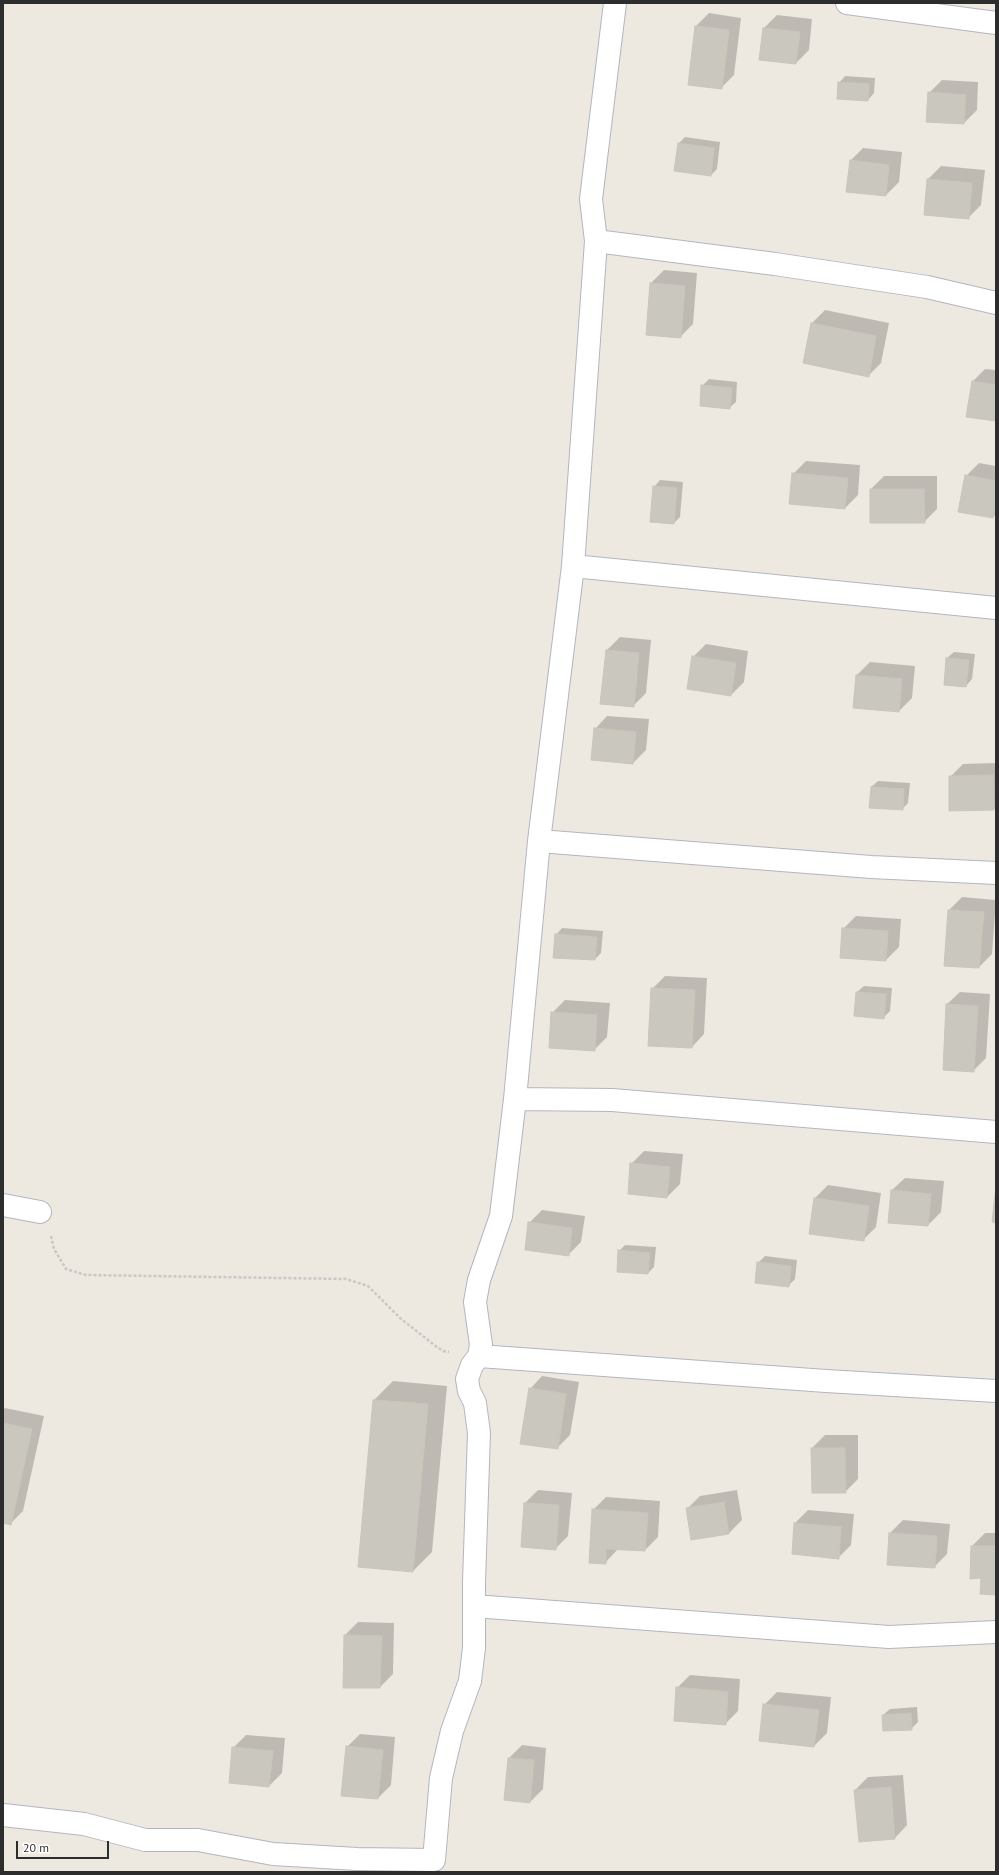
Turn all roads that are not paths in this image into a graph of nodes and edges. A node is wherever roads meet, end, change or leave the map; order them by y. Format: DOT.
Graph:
graph roads {
  1 [pos="615,3"];
  2 [pos="847,3"];
  3 [pos="996,23"];
  4 [pos="596,241"];
  5 [pos="996,303"];
  6 [pos="573,566"];
  7 [pos="996,608"];
  8 [pos="539,841"];
  9 [pos="996,873"];
  10 [pos="515,1099"];
  11 [pos="996,1132"];
  12 [pos="3,1205"];
  13 [pos="40,1212"];
  14 [pos="479,1356"];
  15 [pos="996,1391"];
  16 [pos="474,1606"];
  17 [pos="996,1632"];
  18 [pos="3,1815"];
  1 -- 4 [label="street"];
  2 -- 3 [label="street"];
  4 -- 5 [label="street"];
  4 -- 6 [label="street"];
  6 -- 7 [label="street"];
  6 -- 8 [label="street"];
  8 -- 9 [label="street"];
  8 -- 10 [label="street"];
  10 -- 11 [label="street"];
  10 -- 14 [label="street"];
  12 -- 13 [label="street"];
  14 -- 15 [label="street"];
  14 -- 16 [label="street"];
  16 -- 17 [label="street"];
  16 -- 18 [label="street"];
}
